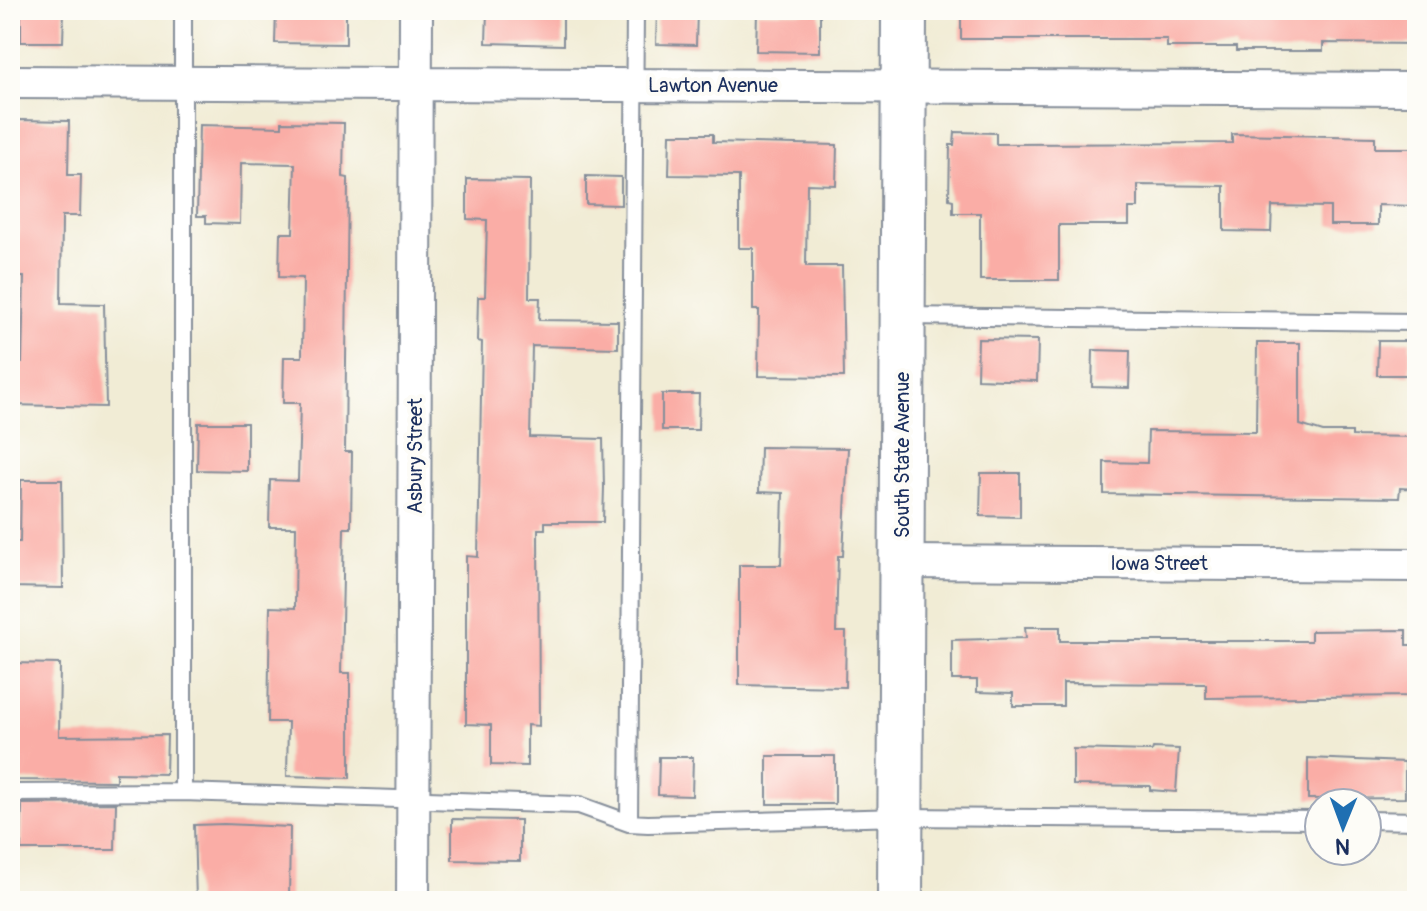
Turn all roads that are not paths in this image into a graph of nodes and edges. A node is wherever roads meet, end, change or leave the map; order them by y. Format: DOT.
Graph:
graph roads {
  1 [pos="183,10"];
  2 [pos="416,10"];
  3 [pos="635,10"];
  4 [pos="904,10"];
  5 [pos="10,82"];
  6 [pos="183,84"];
  7 [pos="416,84"];
  8 [pos="636,85"];
  9 [pos="904,86"];
  10 [pos="1417,89"];
  11 [pos="903,316"];
  12 [pos="1417,322"];
  13 [pos="901,562"];
  14 [pos="1417,565"];
  15 [pos="183,792"];
  16 [pos="10,793"];
  17 [pos="414,800"];
  18 [pos="901,817"];
  19 [pos="1303,820"];
  20 [pos="1383,820"];
  21 [pos="1417,821"];
  22 [pos="629,823"];
  23 [pos="413,901"];
  24 [pos="900,901"];
  1 -- 6 [label="lane"];
  2 -- 7 [label="street, Asbury Street"];
  3 -- 8 [label="lane"];
  4 -- 9 [label="street, South State Avenue"];
  5 -- 6 [label="street, Lawton Avenue"];
  6 -- 7 [label="street, Lawton Avenue"];
  6 -- 15 [label="lane"];
  7 -- 8 [label="street, Lawton Avenue"];
  7 -- 17 [label="street, Asbury Street"];
  8 -- 9 [label="street, Lawton Avenue"];
  8 -- 22 [label="lane"];
  9 -- 10 [label="street, Lawton Avenue"];
  9 -- 11 [label="street, South State Avenue"];
  11 -- 12 [label="lane"];
  11 -- 13 [label="street, South State Avenue"];
  13 -- 14 [label="street, Iowa Street"];
  13 -- 18 [label="street, South State Avenue"];
  15 -- 16 [label="lane"];
  15 -- 17 [label="lane"];
  17 -- 22 [label="lane"];
  17 -- 23 [label="street, Asbury Street"];
  18 -- 19 [label="lane"];
  18 -- 22 [label="lane"];
  18 -- 24 [label="street, South State Avenue"];
  20 -- 21 [label="lane"];
}
